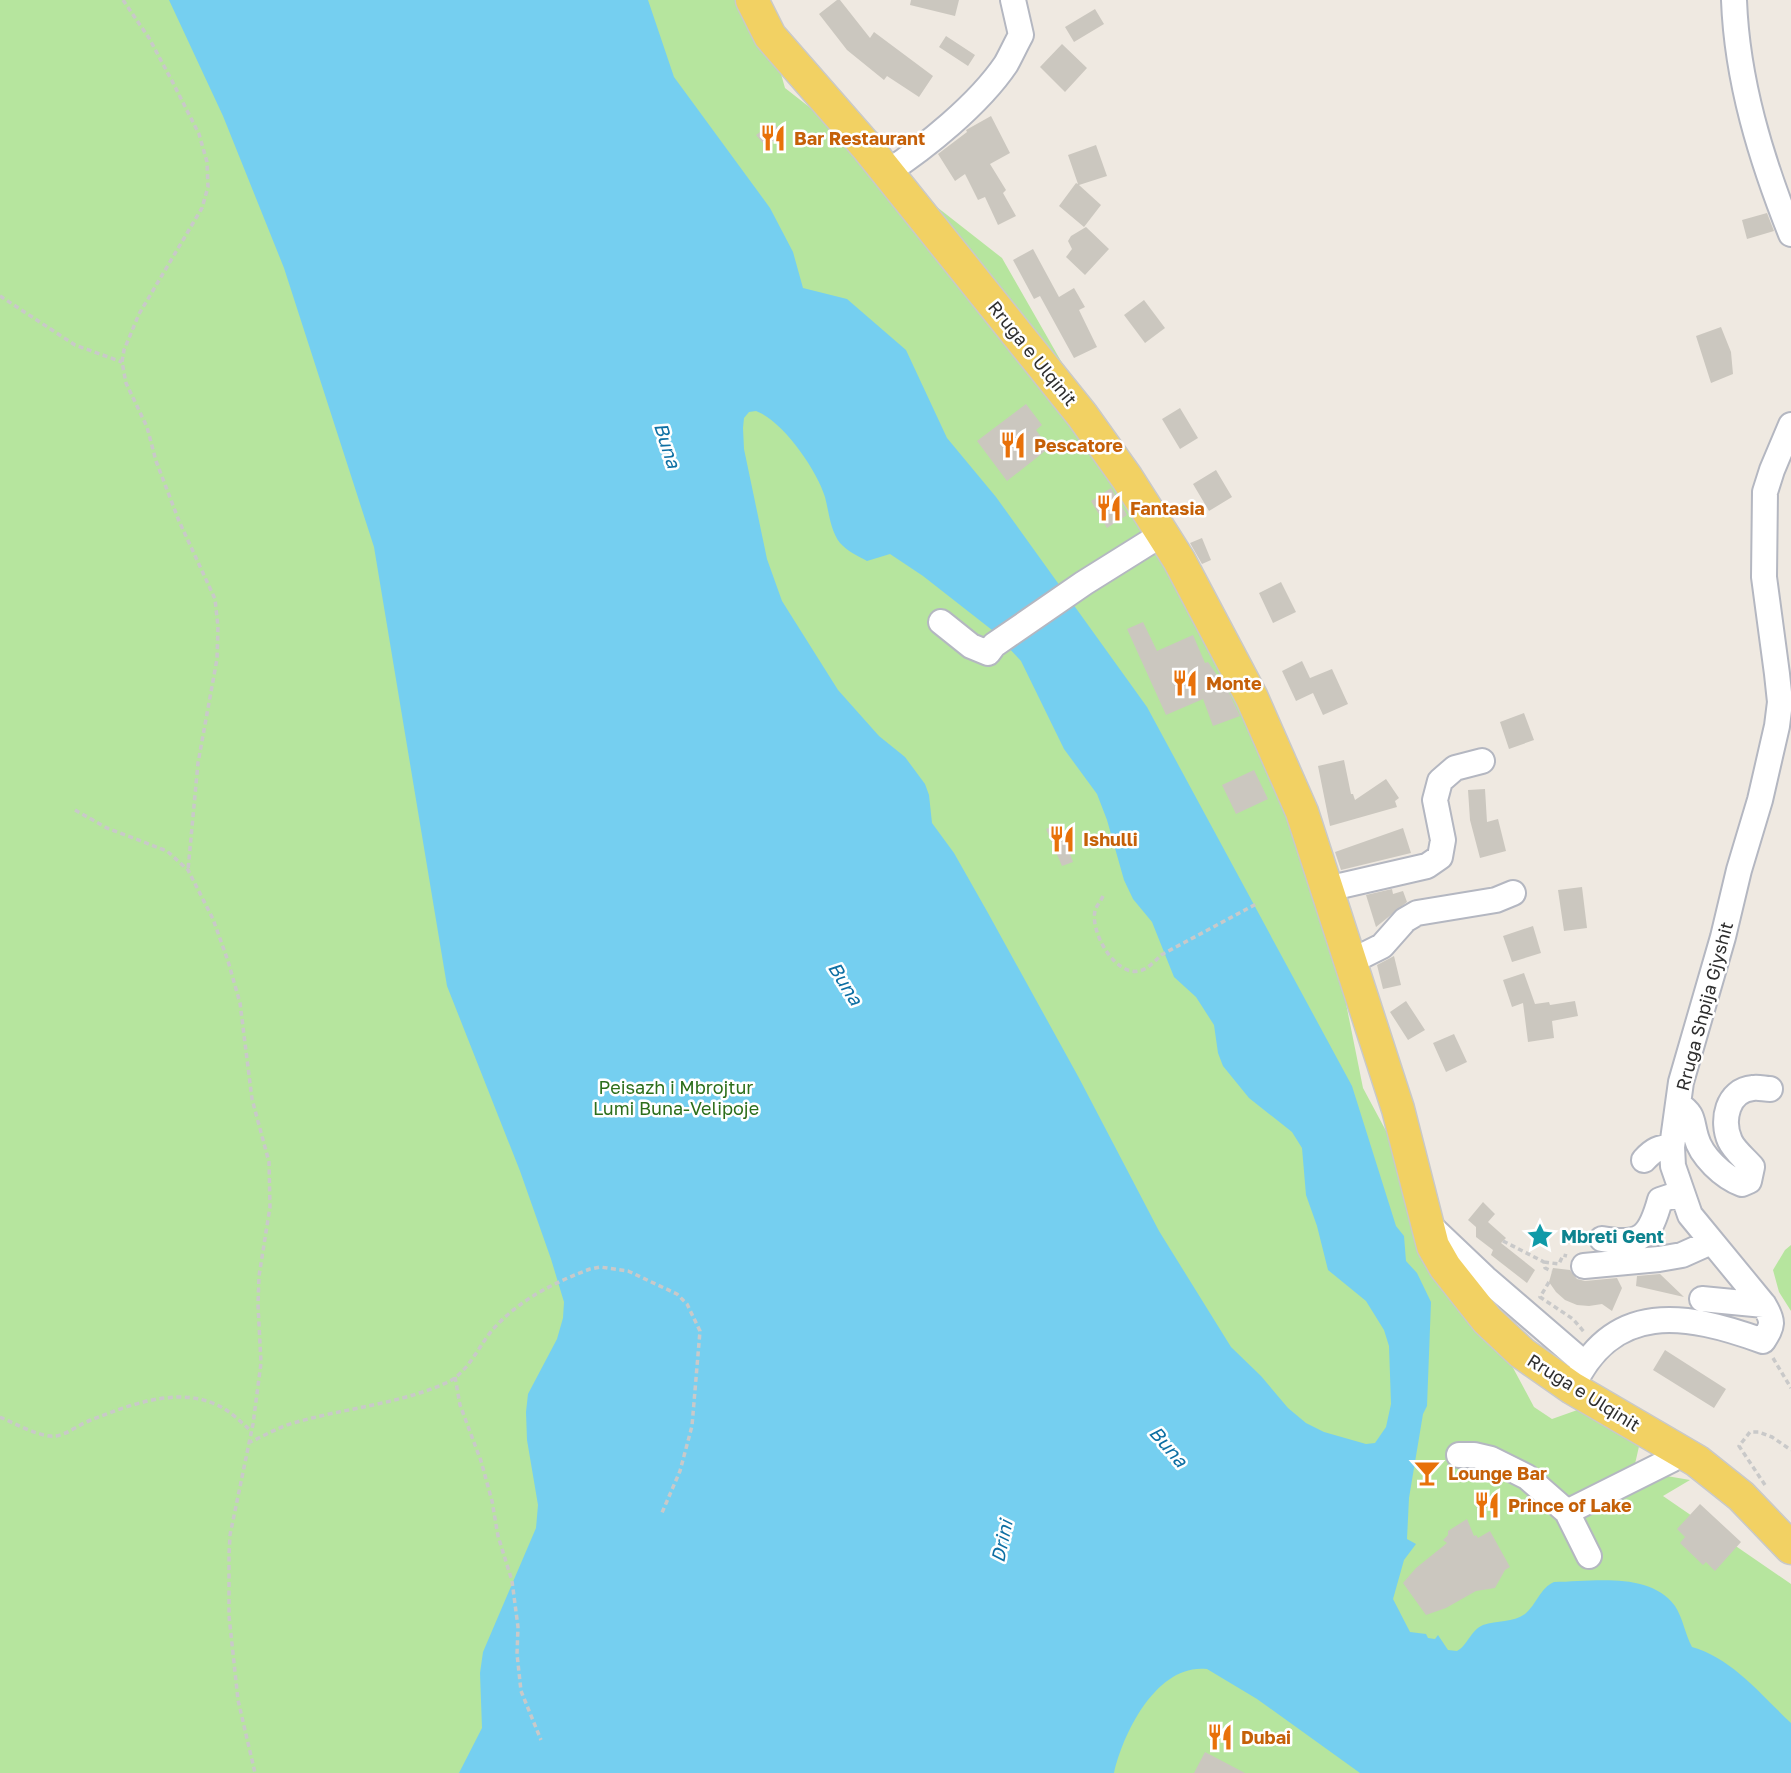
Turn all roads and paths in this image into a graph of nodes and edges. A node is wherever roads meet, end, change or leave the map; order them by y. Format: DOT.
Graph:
graph roads {
  1 [pos="123,0"];
  2 [pos="752,0"];
  3 [pos="1013,0"];
  4 [pos="1734,0"];
  5 [pos="886,173"];
  6 [pos="1791,234"];
  7 [pos="0,296"];
  8 [pos="122,362"];
  9 [pos="1791,425"];
  10 [pos="1164,533"];
  11 [pos="941,622"];
  12 [pos="1482,761"];
  13 [pos="75,810"];
  14 [pos="188,870"];
  15 [pos="1513,892"];
  16 [pos="1330,894"];
  17 [pos="1103,896"];
  18 [pos="1258,903"];
  19 [pos="1350,958"];
  20 [pos="1770,1089"];
  21 [pos="1678,1104"];
  22 [pos="1672,1147"];
  23 [pos="1644,1160"];
  24 [pos="1683,1198"];
  25 [pos="1602,1239"];
  26 [pos="1503,1241"];
  27 [pos="1711,1242"];
  28 [pos="1573,1260"];
  29 [pos="1544,1262"];
  30 [pos="1552,1271"];
  31 [pos="1549,1282"];
  32 [pos="1702,1299"];
  33 [pos="1764,1305"];
  34 [pos="1763,1341"];
  35 [pos="1583,1368"];
  36 [pos="454,1377"];
  37 [pos="1791,1388"];
  38 [pos="0,1417"];
  39 [pos="251,1431"];
  40 [pos="248,1443"];
  41 [pos="1791,1450"];
  42 [pos="1681,1451"];
  43 [pos="1459,1455"];
  44 [pos="1567,1512"];
  45 [pos="661,1515"];
  46 [pos="1763,1518"];
  47 [pos="1791,1548"];
  48 [pos="1589,1556"];
  49 [pos="541,1740"];
  50 [pos="255,1773"];
  1 -- 8 [label="path"];
  2 -- 5 [label="main road, Rruga e Ulqinit"];
  3 -- 5 [label="street"];
  4 -- 6 [label="street"];
  5 -- 10 [label="main road, Rruga e Ulqinit"];
  7 -- 8 [label="path"];
  8 -- 14 [label="path"];
  9 -- 21 [label="street, Rruga Shpija Gjyshit"];
  10 -- 11 [label="street"];
  10 -- 16 [label="main road, Rruga e Ulqinit"];
  12 -- 16 [label="street"];
  13 -- 14 [label="path"];
  14 -- 39 [label="path"];
  15 -- 19 [label="street"];
  16 -- 19 [label="main road, Rruga e Ulqinit"];
  17 -- 18 [label="path"];
  19 -- 35 [label="main road, Rruga e Ulqinit"];
  20 -- 21 [label="street"];
  21 -- 22 [label="street, Rruga Shpija Gjyshit"];
  22 -- 23 [label="street"];
  22 -- 24 [label="street, Rruga Shpija Gjyshit"];
  24 -- 25 [label="street"];
  24 -- 27 [label="street, Rruga Shpija Gjyshit"];
  26 -- 29 [label="path"];
  27 -- 28 [label="street"];
  27 -- 33 [label="street, Rruga Shpija Gjyshit"];
  28 -- 29 [label="path"];
  29 -- 30 [label="path"];
  31 -- 35 [label="path"];
  32 -- 33 [label="street"];
  33 -- 34 [label="street"];
  34 -- 35 [label="street"];
  34 -- 37 [label="path"];
  35 -- 42 [label="main road, Rruga e Ulqinit"];
  36 -- 40 [label="path"];
  36 -- 45 [label="path"];
  36 -- 49 [label="path"];
  38 -- 39 [label="path"];
  39 -- 40 [label="path"];
  40 -- 50 [label="path"];
  41 -- 46 [label="path"];
  42 -- 44 [label="street"];
  42 -- 46 [label="main road, Rruga e Ulqinit"];
  43 -- 44 [label="street"];
  44 -- 48 [label="street"];
  46 -- 47 [label="main road, Rruga e Ulqinit"];
}
